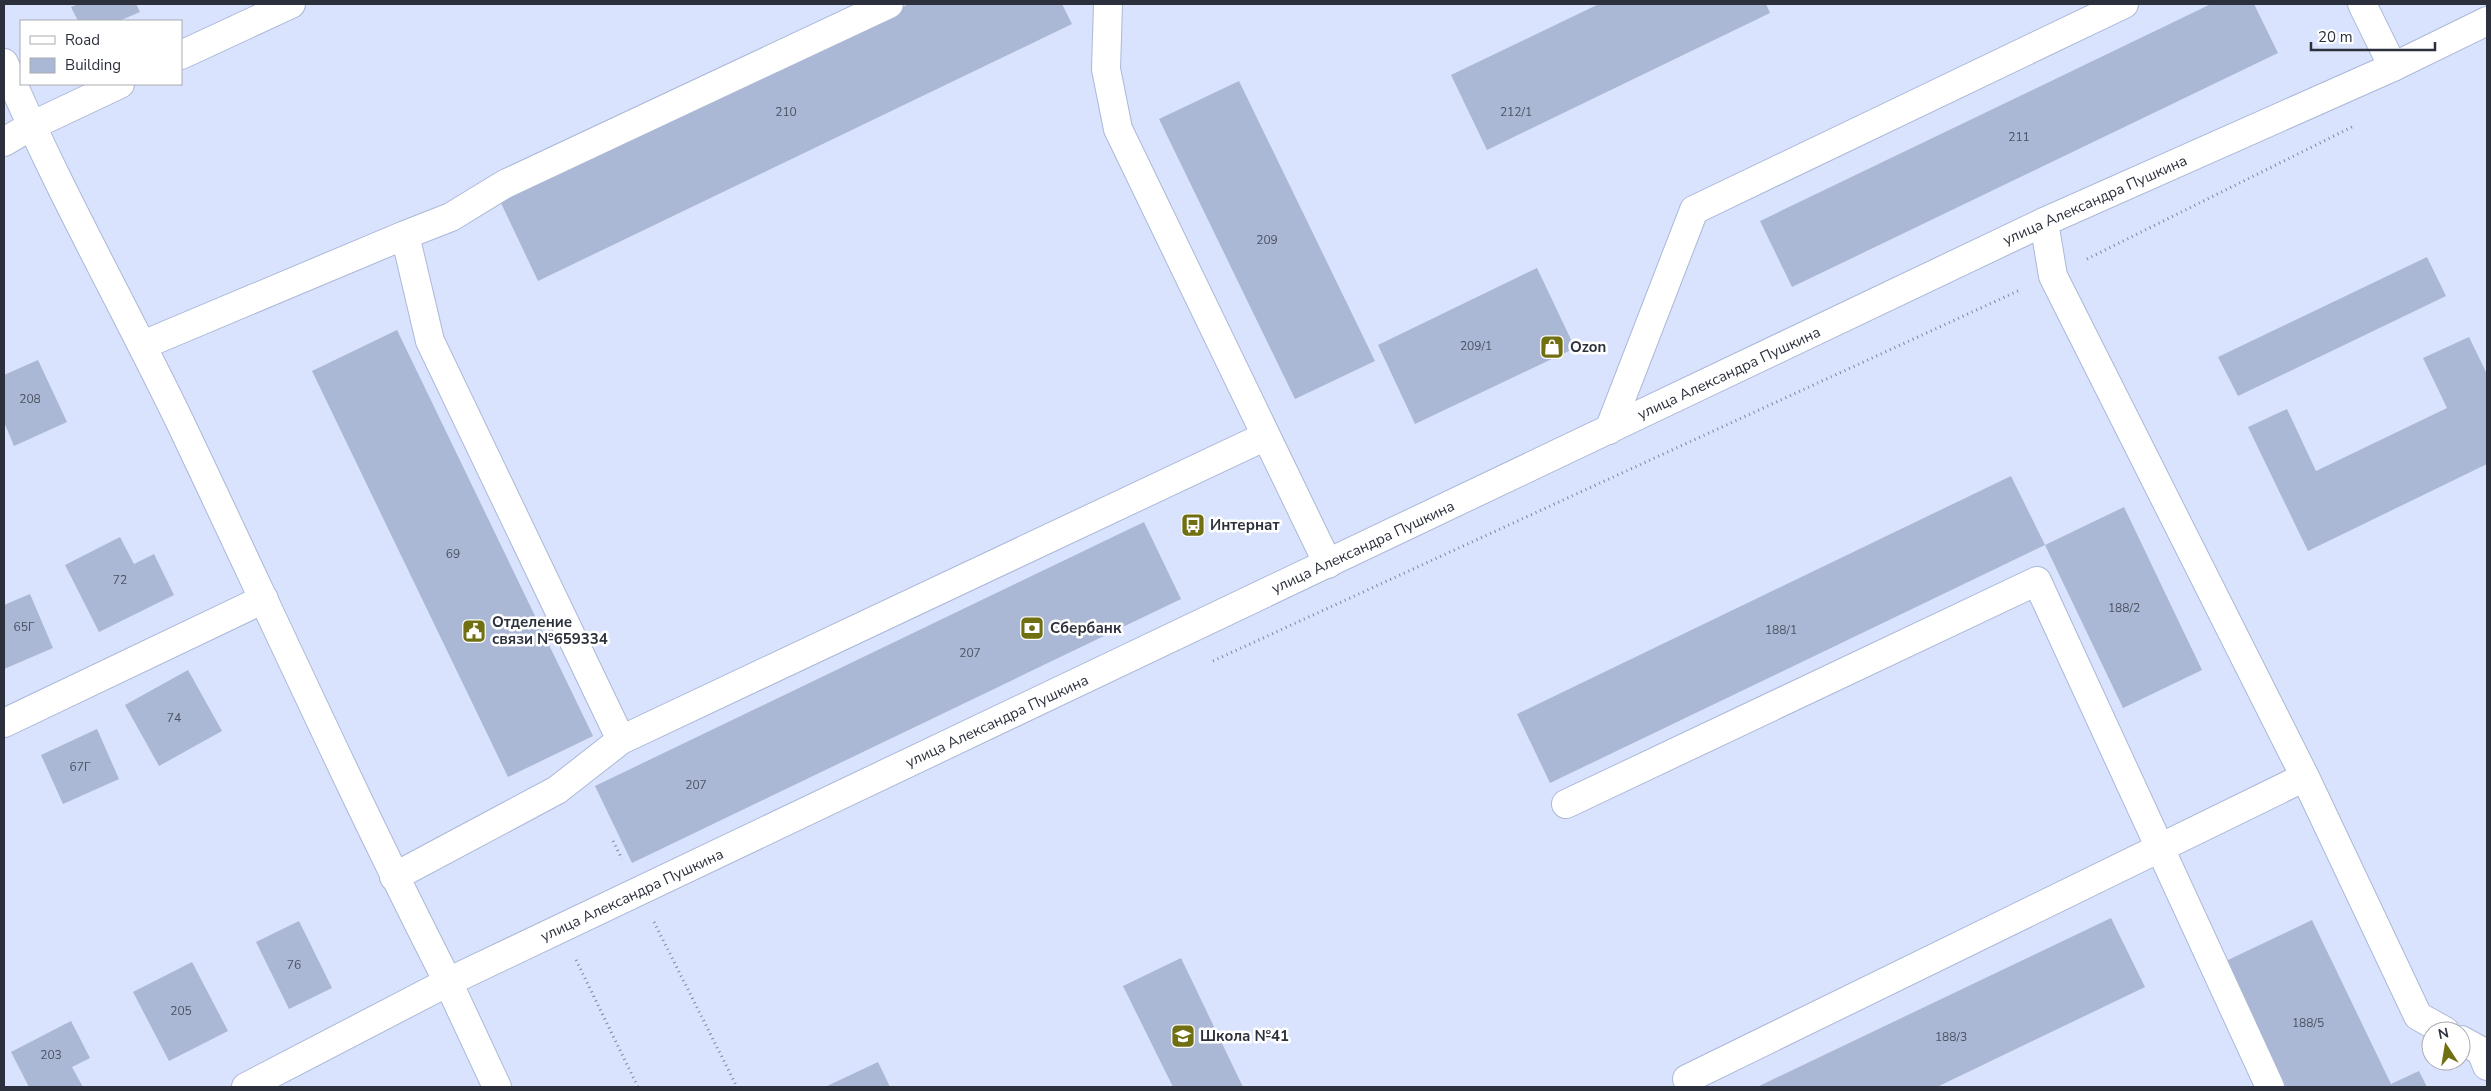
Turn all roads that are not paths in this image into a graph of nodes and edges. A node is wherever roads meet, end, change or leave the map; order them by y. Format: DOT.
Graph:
graph roads {
  1 [pos="291,4"];
  2 [pos="889,4"];
  3 [pos="1108,4"];
  4 [pos="2124,4"];
  5 [pos="2362,4"];
  6 [pos="2487,21"];
  7 [pos="182,55"];
  8 [pos="4,63"];
  9 [pos="2393,67"];
  10 [pos="118,85"];
  11 [pos="31,126"];
  12 [pos="4,142"];
  13 [pos="2044,222"];
  14 [pos="404,235"];
  15 [pos="143,345"];
  16 [pos="1609,430"];
  17 [pos="1266,436"];
  18 [pos="1328,564"];
  19 [pos="264,599"];
  20 [pos="4,723"];
  21 [pos="621,740"];
  22 [pos="2305,777"];
  23 [pos="1566,804"];
  24 [pos="2160,849"];
  25 [pos="394,877"];
  26 [pos="448,982"];
  27 [pos="2427,1021"];
  28 [pos="2471,1045"];
  29 [pos="2487,1066"];
  30 [pos="1687,1079"];
  31 [pos="246,1087"];
  32 [pos="497,1087"];
  33 [pos="2270,1087"];
  1 -- 7 [label="main road"];
  2 -- 14 [label="main road"];
  3 -- 17 [label="main road"];
  4 -- 16 [label="main road"];
  5 -- 9 [label="main road"];
  6 -- 9 [label="main road, улица Александра Пушкина"];
  8 -- 11 [label="main road"];
  9 -- 13 [label="main road, улица Александра Пушкина"];
  10 -- 11 [label="main road"];
  11 -- 12 [label="main road"];
  11 -- 15 [label="main road"];
  13 -- 16 [label="main road, улица Александра Пушкина"];
  13 -- 22 [label="main road"];
  14 -- 15 [label="main road"];
  14 -- 21 [label="main road"];
  15 -- 19 [label="main road"];
  16 -- 18 [label="main road, улица Александра Пушкина"];
  17 -- 18 [label="main road"];
  17 -- 21 [label="main road"];
  18 -- 26 [label="main road, улица Александра Пушкина"];
  19 -- 20 [label="main road"];
  19 -- 25 [label="main road"];
  21 -- 25 [label="main road"];
  22 -- 24 [label="main road"];
  22 -- 27 [label="main road"];
  23 -- 24 [label="main road"];
  24 -- 30 [label="main road"];
  24 -- 33 [label="main road"];
  25 -- 26 [label="main road"];
  26 -- 31 [label="main road, улица Александра Пушкина"];
  26 -- 32 [label="main road"];
  28 -- 29 [label="main road"];
}
